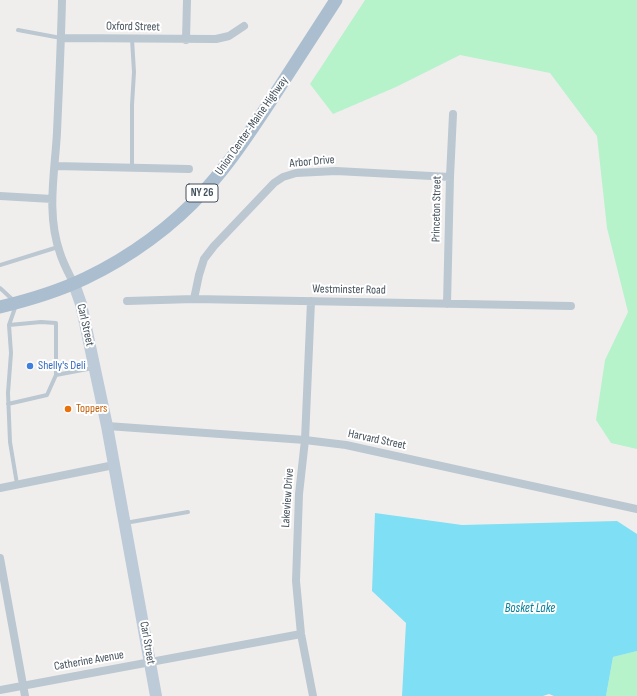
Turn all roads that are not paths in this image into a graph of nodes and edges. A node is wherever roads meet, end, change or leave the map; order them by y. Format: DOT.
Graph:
graph roads {
  1 [pos="62,0"];
  2 [pos="187,0"];
  3 [pos="336,0"];
  4 [pos="244,26"];
  5 [pos="18,30"];
  6 [pos="61,38"];
  7 [pos="132,39"];
  8 [pos="186,40"];
  9 [pos="453,114"];
  10 [pos="55,166"];
  11 [pos="132,168"];
  12 [pos="189,169"];
  13 [pos="450,177"];
  14 [pos="0,196"];
  15 [pos="52,199"];
  16 [pos="58,247"];
  17 [pos="0,265"];
  18 [pos="74,284"];
  19 [pos="0,288"];
  20 [pos="194,299"];
  21 [pos="127,301"];
  22 [pos="311,301"];
  23 [pos="17,303"];
  24 [pos="447,304"];
  25 [pos="571,306"];
  26 [pos="0,307"];
  27 [pos="9,325"];
  28 [pos="94,368"];
  29 [pos="56,375"];
  30 [pos="8,404"];
  31 [pos="107,426"];
  32 [pos="305,440"];
  33 [pos="114,465"];
  34 [pos="17,484"];
  35 [pos="0,488"];
  36 [pos="637,509"];
  37 [pos="188,512"];
  38 [pos="125,524"];
  39 [pos="0,558"];
  40 [pos="301,634"];
  41 [pos="150,662"];
  42 [pos="23,686"];
  43 [pos="0,690"];
  44 [pos="25,696"];
  45 [pos="156,696"];
  46 [pos="313,696"];
  1 -- 6 [label="street, Carl Street"];
  2 -- 8 [label="street"];
  3 -- 18 [label="main road, Union Center-Maine Highway / NY 26"];
  4 -- 8 [label="street, Oxford Street"];
  5 -- 6 [label="lane, Oxford Street"];
  6 -- 7 [label="street, Oxford Street"];
  6 -- 10 [label="street, Carl Street"];
  7 -- 8 [label="street, Oxford Street"];
  7 -- 11 [label="lane"];
  9 -- 13 [label="street, Princeton Street"];
  10 -- 11 [label="street"];
  10 -- 15 [label="street, Carl Street"];
  11 -- 12 [label="street"];
  13 -- 20 [label="street, Arbor Drive"];
  13 -- 24 [label="street, Princeton Street"];
  14 -- 15 [label="street"];
  15 -- 16 [label="street, Carl Street"];
  16 -- 17 [label="lane"];
  16 -- 18 [label="street, Carl Street"];
  18 -- 23 [label="main road, Union Center-Maine Highway / NY 26"];
  18 -- 28 [label="street, Carl Street"];
  19 -- 23 [label="lane"];
  20 -- 21 [label="street, Westminster Road"];
  20 -- 22 [label="street, Westminster Road"];
  22 -- 24 [label="street, Westminster Road"];
  22 -- 32 [label="street, Lakeview Drive"];
  23 -- 26 [label="main road, Union Center-Maine Highway / NY 26"];
  23 -- 27 [label="lane"];
  24 -- 25 [label="street, Westminster Road"];
  27 -- 29 [label="lane"];
  27 -- 30 [label="lane"];
  28 -- 29 [label="lane"];
  28 -- 31 [label="street, Carl Street"];
  29 -- 30 [label="lane"];
  30 -- 34 [label="lane"];
  31 -- 32 [label="street, Harvard Street"];
  31 -- 33 [label="street, Carl Street"];
  32 -- 36 [label="street, Harvard Street"];
  32 -- 40 [label="street, Lakeview Drive"];
  33 -- 34 [label="street"];
  33 -- 38 [label="street, Carl Street"];
  34 -- 35 [label="street"];
  37 -- 38 [label="lane"];
  38 -- 41 [label="street, Carl Street"];
  39 -- 42 [label="street"];
  40 -- 41 [label="street, Catherine Avenue"];
  40 -- 46 [label="street, Lakeview Drive"];
  41 -- 42 [label="street, Catherine Avenue"];
  41 -- 45 [label="street, Carl Street"];
  42 -- 43 [label="street, Catherine Avenue"];
  42 -- 44 [label="street"];
}
